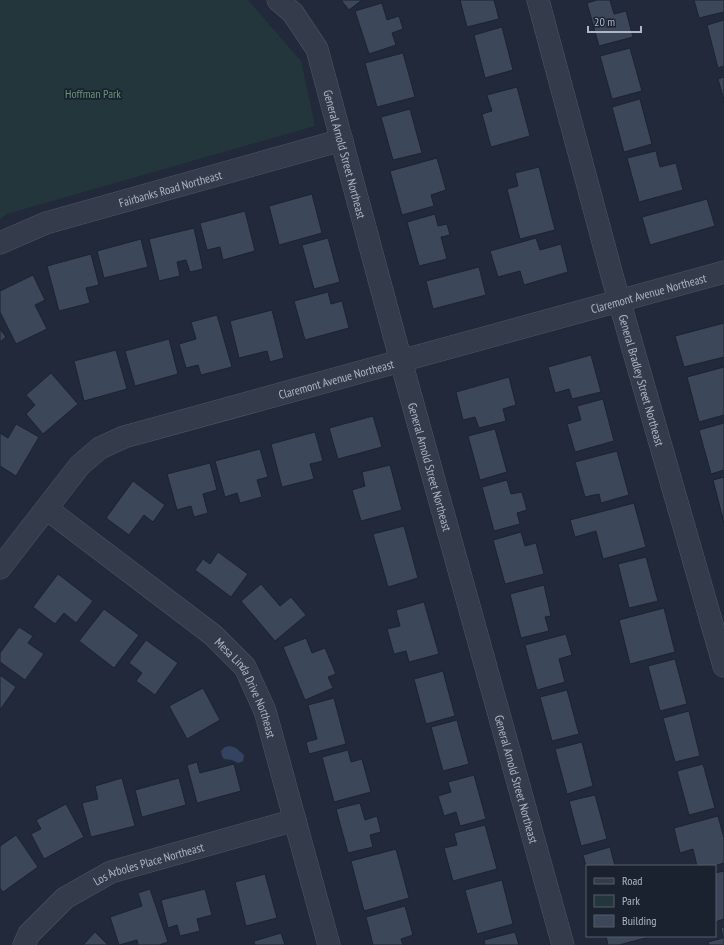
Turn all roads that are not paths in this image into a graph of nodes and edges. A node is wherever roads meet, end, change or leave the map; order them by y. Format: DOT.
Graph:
graph roads {
  1 [pos="278,0"];
  2 [pos="538,0"];
  3 [pos="342,140"];
  4 [pos="0,243"];
  5 [pos="724,272"];
  6 [pos="619,300"];
  7 [pos="401,361"];
  8 [pos="47,509"];
  9 [pos="0,568"];
  10 [pos="724,666"];
  11 [pos="295,820"];
  12 [pos="24,945"];
  13 [pos="329,945"];
  14 [pos="563,945"];
  1 -- 3 [label="street, General Arnold Street Northeast"];
  2 -- 6 [label="street, General Bradley Street Northeast"];
  3 -- 4 [label="street, Fairbanks Road Northeast"];
  3 -- 7 [label="street, General Arnold Street Northeast"];
  5 -- 6 [label="street, Claremont Avenue Northeast"];
  6 -- 7 [label="street, Claremont Avenue Northeast"];
  6 -- 10 [label="street, General Bradley Street Northeast"];
  7 -- 8 [label="street, Claremont Avenue Northeast"];
  7 -- 14 [label="street, General Arnold Street Northeast"];
  8 -- 9 [label="street, Claremont Avenue Northeast"];
  8 -- 11 [label="street, Mesa Linda Drive Northeast"];
  11 -- 12 [label="street, Los Arboles Place Northeast"];
  11 -- 13 [label="street, Mesa Linda Drive Northeast"];
}
